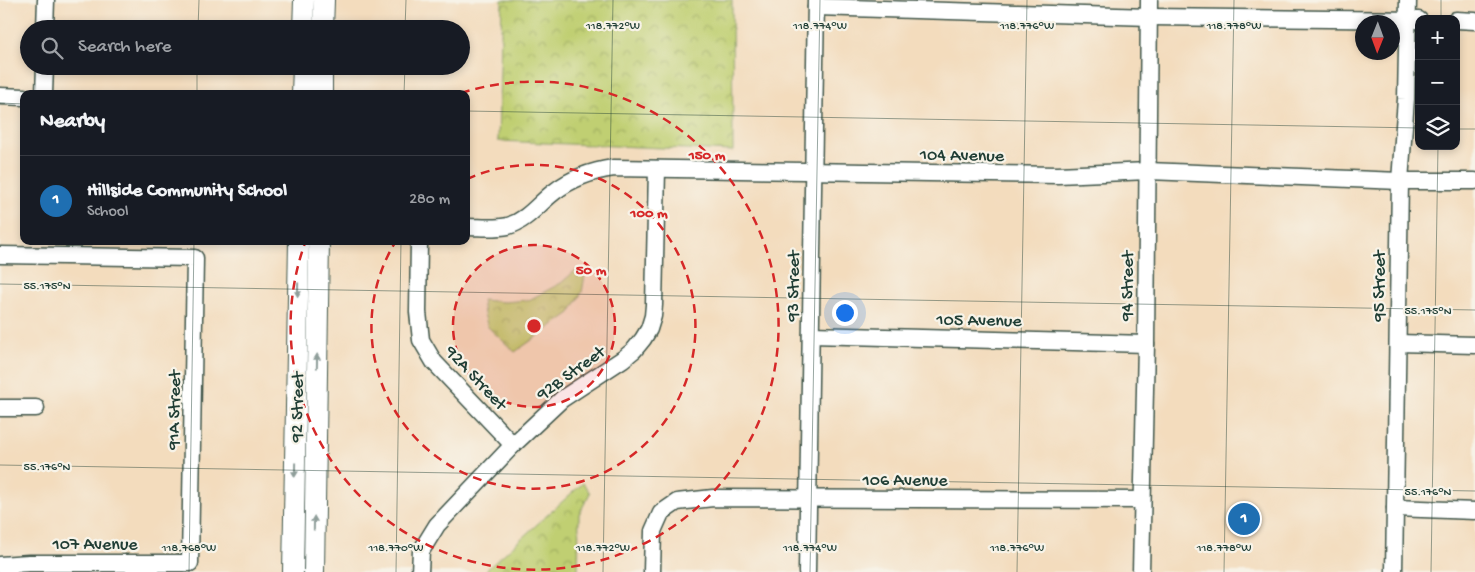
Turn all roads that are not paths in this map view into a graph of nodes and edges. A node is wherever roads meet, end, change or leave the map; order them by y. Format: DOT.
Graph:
graph roads {
  1 [pos="46,0"];
  2 [pos="304,0"];
  3 [pos="324,0"];
  4 [pos="1149,0"];
  5 [pos="1408,0"];
  6 [pos="816,3"];
  7 [pos="1150,17"];
  8 [pos="45,20"];
  9 [pos="303,20"];
  10 [pos="323,20"];
  11 [pos="1413,20"];
  12 [pos="1460,20"];
  13 [pos="1475,21"];
  14 [pos="45,75"];
  15 [pos="303,75"];
  16 [pos="322,75"];
  17 [pos="44,90"];
  18 [pos="302,90"];
  19 [pos="322,90"];
  20 [pos="0,96"];
  21 [pos="20,97"];
  22 [pos="657,169"];
  23 [pos="1148,171"];
  24 [pos="814,172"];
  25 [pos="1400,181"];
  26 [pos="1475,181"];
  27 [pos="470,227"];
  28 [pos="299,245"];
  29 [pos="319,245"];
  30 [pos="419,245"];
  31 [pos="0,254"];
  32 [pos="811,335"];
  33 [pos="1398,343"];
  34 [pos="1146,344"];
  35 [pos="1475,345"];
  36 [pos="0,408"];
  37 [pos="36,408"];
  38 [pos="513,445"];
  39 [pos="809,499"];
  40 [pos="1142,500"];
  41 [pos="1396,508"];
  42 [pos="1475,511"];
  43 [pos="190,562"];
  44 [pos="0,565"];
  45 [pos="293,572"];
  46 [pos="314,572"];
  47 [pos="420,572"];
  48 [pos="652,572"];
  49 [pos="807,572"];
  50 [pos="1141,572"];
  51 [pos="1394,572"];
  1 -- 8 [label="street"];
  2 -- 9 [label="main road"];
  3 -- 10 [label="main road"];
  4 -- 7 [label="street, 94 Street"];
  5 -- 11 [label="street, 95 Street"];
  6 -- 7 [label="street"];
  6 -- 24 [label="street, 93 Street"];
  7 -- 11 [label="street"];
  7 -- 23 [label="street, 94 Street"];
  11 -- 25 [label="street, 95 Street"];
  12 -- 13 [label="street"];
  14 -- 17 [label="street"];
  15 -- 18 [label="main road"];
  16 -- 19 [label="main road"];
  20 -- 21 [label="street"];
  22 -- 24 [label="street, 104 Avenue"];
  22 -- 27 [label="street, 104 Avenue"];
  22 -- 38 [label="street, 92B Street"];
  23 -- 24 [label="street, 104 Avenue"];
  23 -- 25 [label="street, 104 Avenue"];
  23 -- 34 [label="street, 94 Street"];
  24 -- 32 [label="street, 93 Street"];
  25 -- 26 [label="street, 104 Avenue"];
  25 -- 33 [label="street, 95 Street"];
  28 -- 45 [label="main road, 92 Street, one-way"];
  46 -- 29 [label="main road, 92 Street, one-way"];
  30 -- 38 [label="street, 92A Street"];
  31 -- 43 [label="street, 91A Street"];
  32 -- 34 [label="street, 105 Avenue"];
  32 -- 39 [label="street, 93 Street"];
  33 -- 35 [label="street"];
  33 -- 41 [label="street, 95 Street"];
  34 -- 40 [label="street, 94 Street"];
  36 -- 37 [label="street"];
  38 -- 47 [label="street, 92B Street"];
  39 -- 40 [label="street, 106 Avenue"];
  39 -- 48 [label="street, 106 Avenue"];
  39 -- 49 [label="street, 93 Street"];
  40 -- 50 [label="street, 94 Street"];
  41 -- 42 [label="street"];
  41 -- 51 [label="street, 95 Street"];
  43 -- 44 [label="street, 107 Avenue"];
}
